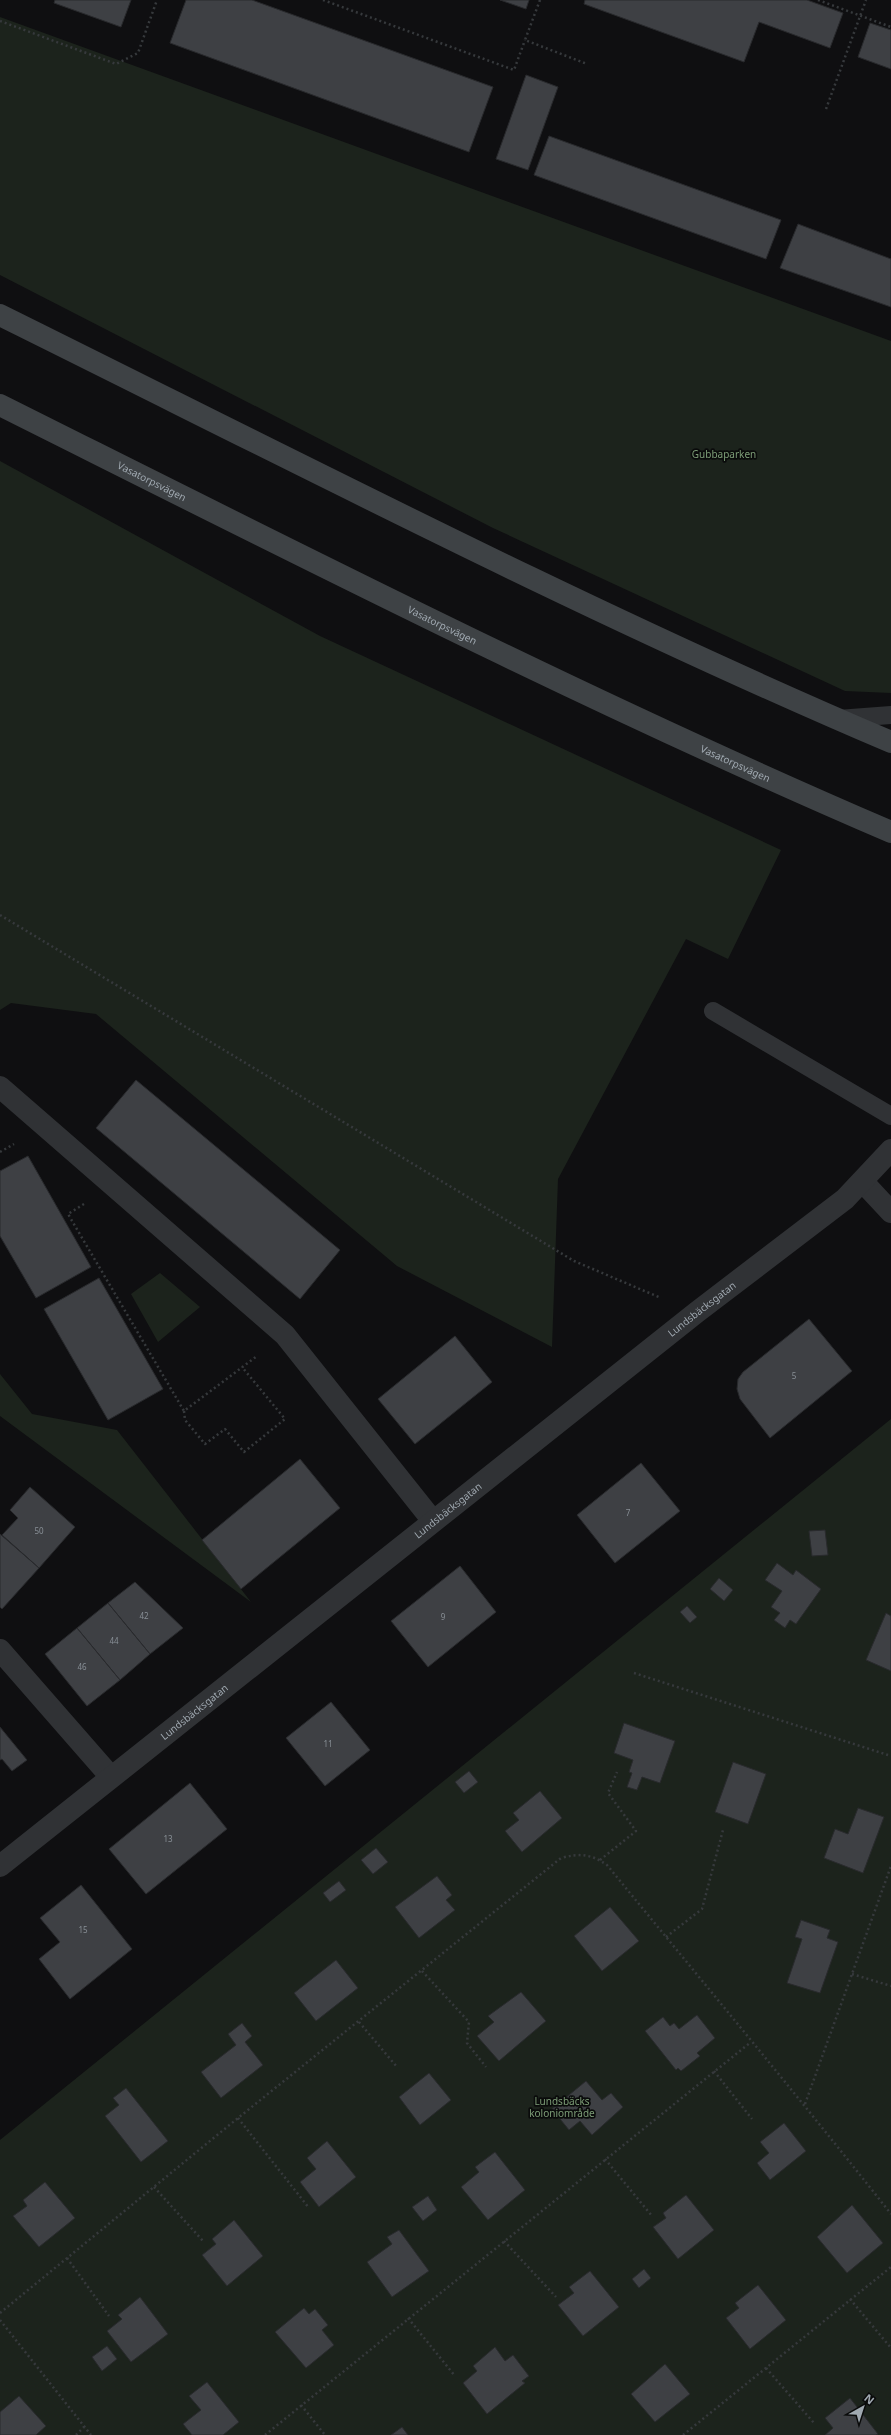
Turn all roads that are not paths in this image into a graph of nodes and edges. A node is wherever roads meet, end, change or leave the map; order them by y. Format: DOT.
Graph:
graph roads {
  1 [pos="0,315"];
  2 [pos="0,405"];
  3 [pos="891,715"];
  4 [pos="837,719"];
  5 [pos="891,742"];
  6 [pos="891,832"];
  7 [pos="713,1011"];
  8 [pos="0,1087"];
  9 [pos="891,1116"];
  10 [pos="891,1150"];
  11 [pos="864,1182"];
  12 [pos="891,1212"];
  13 [pos="433,1521"];
  14 [pos="0,1650"];
  15 [pos="111,1777"];
  16 [pos="0,1866"];
  1 -- 4 [label="main road"];
  2 -- 6 [label="main road, Vasatorpsvägen"];
  3 -- 4 [label="lane"];
  4 -- 5 [label="main road"];
  7 -- 9 [label="lane"];
  8 -- 13 [label="street"];
  10 -- 11 [label="street, Lundsbäcksgatan"];
  11 -- 12 [label="street"];
  11 -- 13 [label="street, Lundsbäcksgatan"];
  13 -- 15 [label="street, Lundsbäcksgatan"];
  14 -- 15 [label="street"];
  15 -- 16 [label="street, Lundsbäcksgatan"];
}
